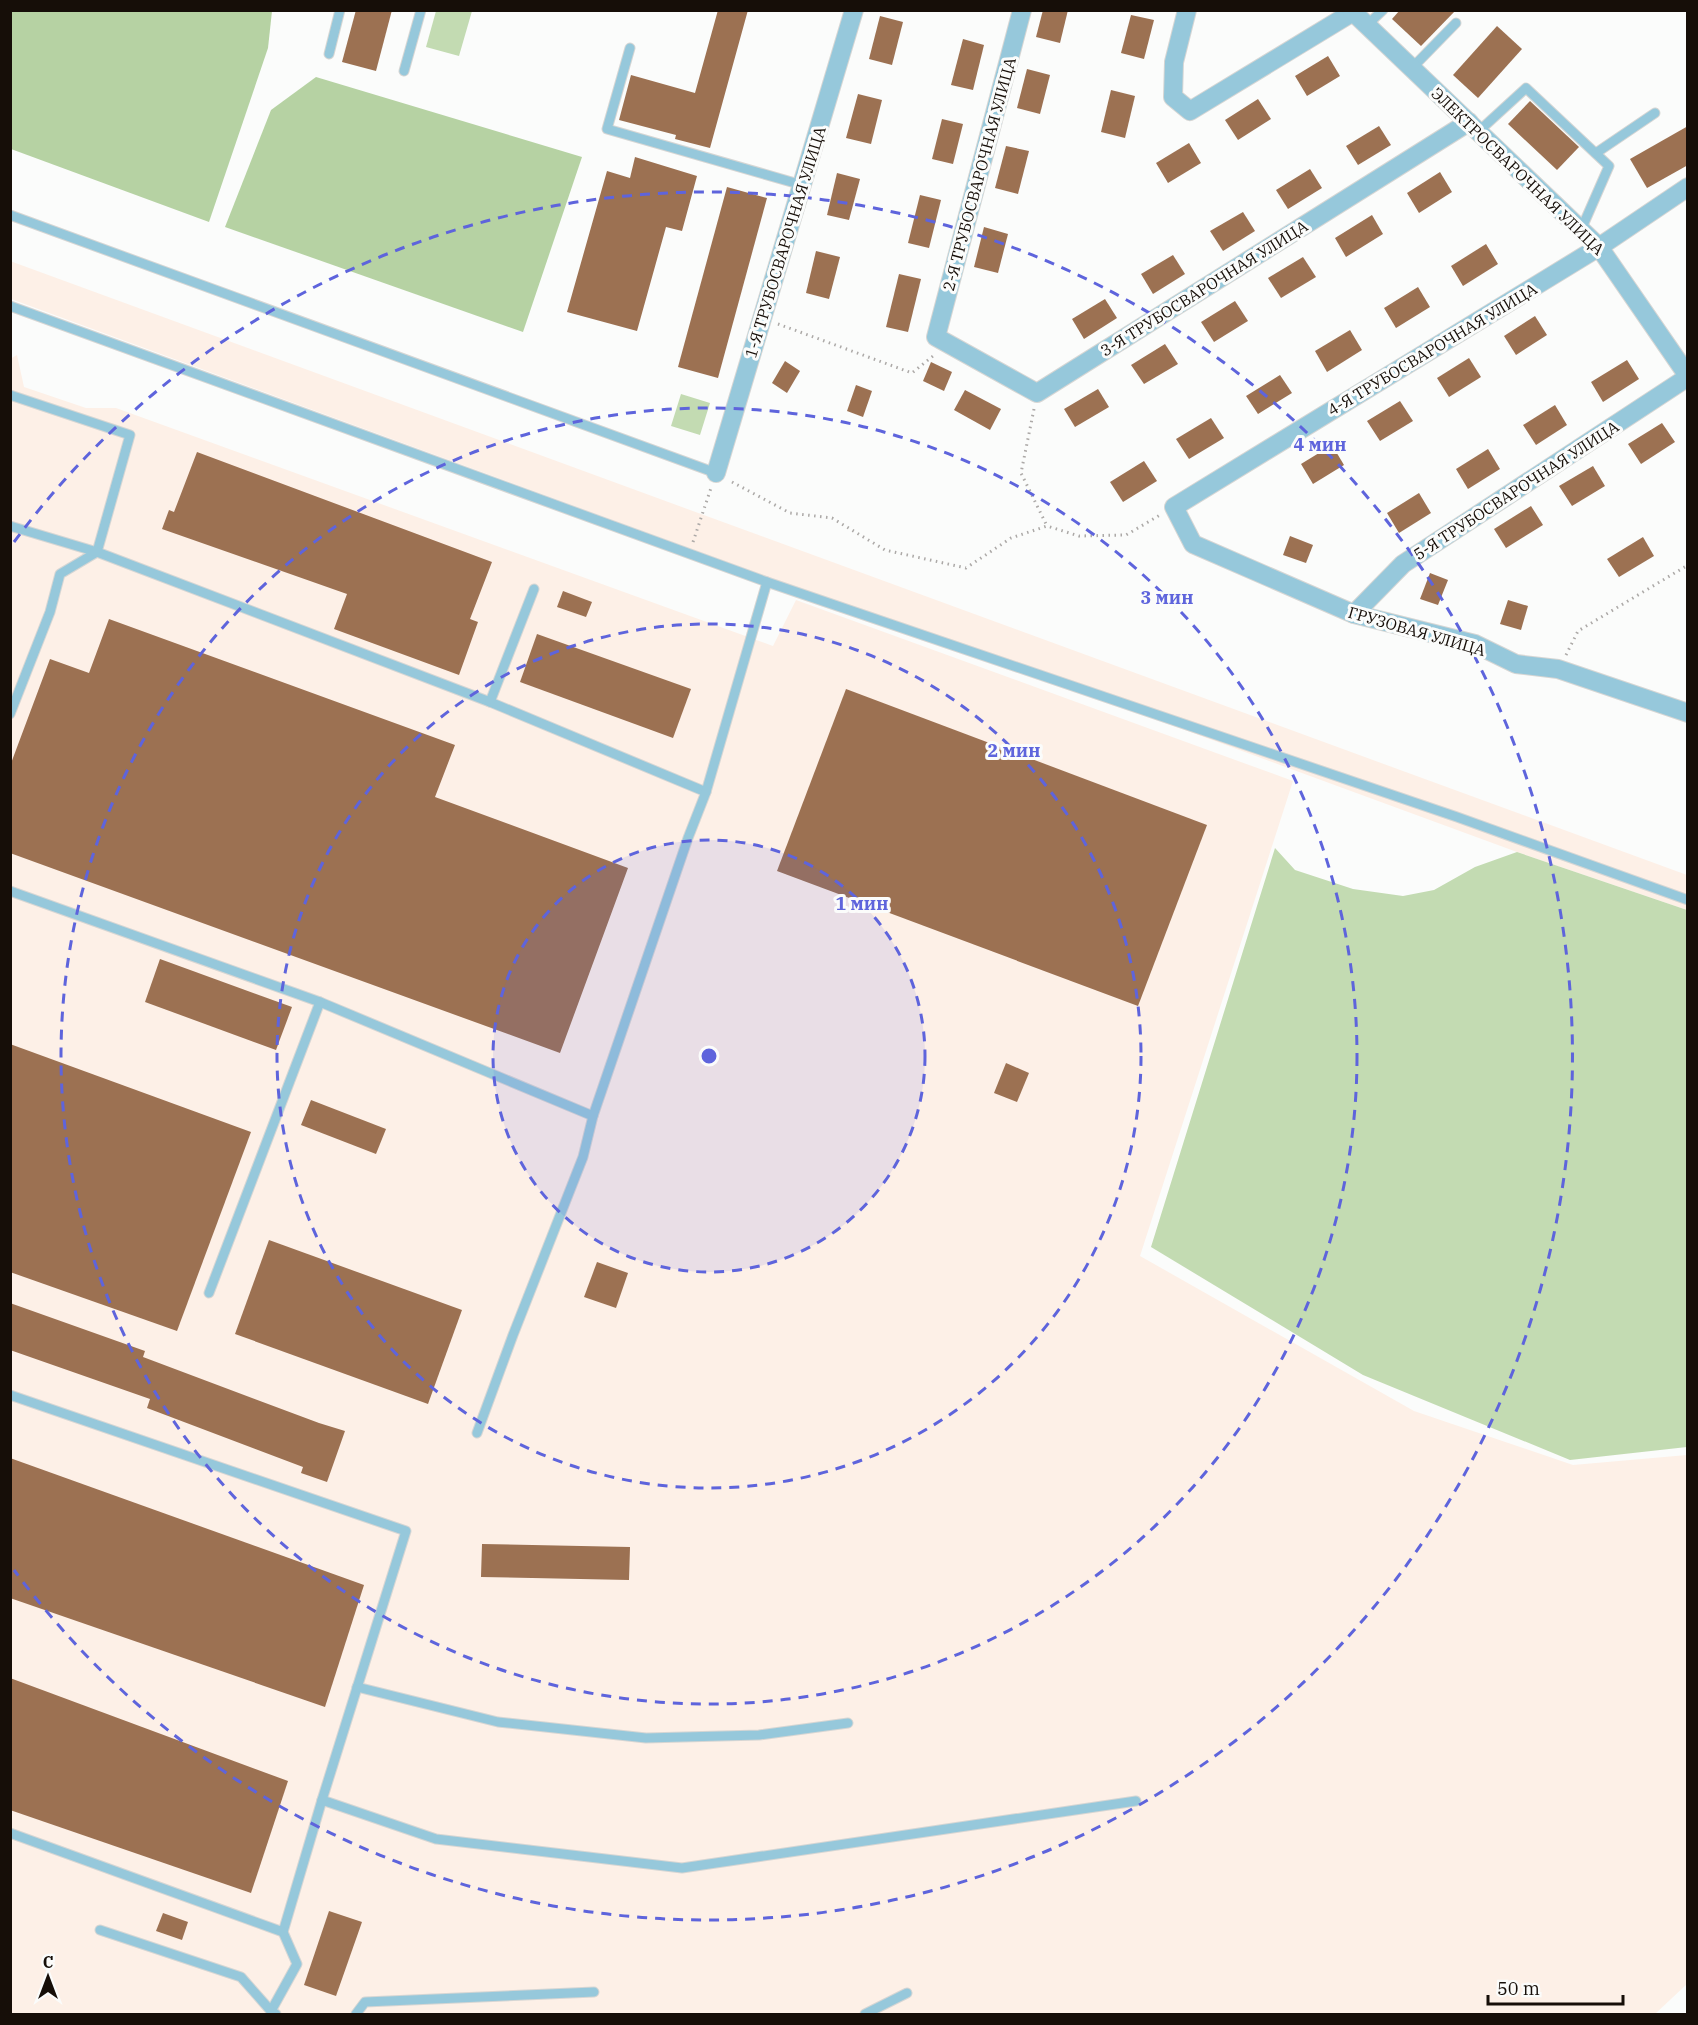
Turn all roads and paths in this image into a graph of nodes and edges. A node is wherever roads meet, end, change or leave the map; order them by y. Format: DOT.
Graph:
graph roads {
  1 [pos="340,10"];
  2 [pos="421,10"];
  3 [pos="854,10"];
  4 [pos="1022,10"];
  5 [pos="1187,10"];
  6 [pos="1383,10"];
  7 [pos="1352,11"];
  8 [pos="1456,23"];
  9 [pos="1367,26"];
  10 [pos="630,48"];
  11 [pos="329,54"];
  12 [pos="1412,68"];
  13 [pos="404,71"];
  14 [pos="1655,113"];
  15 [pos="1474,126"];
  16 [pos="1596,153"];
  17 [pos="802,185"];
  18 [pos="1688,187"];
  19 [pos="10,215"];
  20 [pos="1581,230"];
  21 [pos="1599,247"];
  22 [pos="10,306"];
  23 [pos="762,318"];
  24 [pos="943,340"];
  25 [pos="1688,377"];
  26 [pos="1037,393"];
  27 [pos="10,395"];
  28 [pos="716,473"];
  29 [pos="708,497"];
  30 [pos="1174,507"];
  31 [pos="10,526"];
  32 [pos="1047,526"];
  33 [pos="97,552"];
  34 [pos="689,553"];
  35 [pos="1688,565"];
  36 [pos="767,582"];
  37 [pos="534,589"];
  38 [pos="1354,614"];
  39 [pos="1558,669"];
  40 [pos="490,702"];
  41 [pos="1688,712"];
  42 [pos="10,714"];
  43 [pos="706,792"];
  44 [pos="10,891"];
  45 [pos="1688,900"];
  46 [pos="320,1002"];
  47 [pos="593,1116"];
  48 [pos="209,1293"];
  49 [pos="10,1395"];
  50 [pos="477,1433"];
  51 [pos="357,1687"];
  52 [pos="848,1723"];
  53 [pos="322,1800"];
  54 [pos="1136,1801"];
  55 [pos="10,1833"];
  56 [pos="100,1930"];
  57 [pos="283,1932"];
  58 [pos="594,1992"];
  59 [pos="907,1993"];
  60 [pos="273,2013"];
  61 [pos="356,2014"];
  62 [pos="865,2014"];
  1 -- 11 [label="lane"];
  2 -- 13 [label="lane"];
  3 -- 17 [label="street, 1-Я ТРУБОСВАРОЧНАЯ УЛИЦА"];
  4 -- 24 [label="street, 2-Я ТРУБОСВАРОЧНАЯ УЛИЦА"];
  5 -- 7 [label="street"];
  6 -- 9 [label="lane"];
  7 -- 9 [label="street, ЭЛЕКТРОСВАРОЧНАЯ УЛИЦА"];
  8 -- 12 [label="lane"];
  9 -- 12 [label="street, ЭЛЕКТРОСВАРОЧНАЯ УЛИЦА"];
  10 -- 17 [label="lane"];
  12 -- 15 [label="street, ЭЛЕКТРОСВАРОЧНАЯ УЛИЦА"];
  14 -- 16 [label="lane"];
  15 -- 16 [label="lane"];
  15 -- 20 [label="street, ЭЛЕКТРОСВАРОЧНАЯ УЛИЦА"];
  15 -- 26 [label="street, 3-Я ТРУБОСВАРОЧНАЯ УЛИЦА"];
  16 -- 20 [label="lane"];
  17 -- 23 [label="street, 1-Я ТРУБОСВАРОЧНАЯ УЛИЦА"];
  18 -- 21 [label="street, 4-Я ТРУБОСВАРОЧНАЯ УЛИЦА"];
  19 -- 28 [label="lane"];
  20 -- 21 [label="street, ЭЛЕКТРОСВАРОЧНАЯ УЛИЦА"];
  21 -- 25 [label="street, ЭЛЕКТРОСВАРОЧНАЯ УЛИЦА"];
  21 -- 30 [label="street, 4-Я ТРУБОСВАРОЧНАЯ УЛИЦА"];
  22 -- 34 [label="lane"];
  23 -- 24 [label="path"];
  23 -- 28 [label="street, 1-Я ТРУБОСВАРОЧНАЯ УЛИЦА"];
  24 -- 26 [label="street"];
  25 -- 38 [label="street, 5-Я ТРУБОСВАРОЧНАЯ УЛИЦА"];
  26 -- 32 [label="path"];
  27 -- 33 [label="lane"];
  28 -- 32 [label="path"];
  29 -- 34 [label="path"];
  30 -- 32 [label="path"];
  30 -- 38 [label="street, ГРУЗОВАЯ УЛИЦА"];
  31 -- 33 [label="lane"];
  33 -- 40 [label="lane"];
  33 -- 42 [label="lane"];
  34 -- 36 [label="lane"];
  35 -- 39 [label="path"];
  36 -- 43 [label="lane"];
  36 -- 45 [label="lane"];
  37 -- 40 [label="lane"];
  38 -- 39 [label="street, ГРУЗОВАЯ УЛИЦА"];
  39 -- 41 [label="street, ГРУЗОВАЯ УЛИЦА"];
  40 -- 43 [label="lane"];
  43 -- 47 [label="lane"];
  44 -- 46 [label="lane"];
  46 -- 47 [label="lane"];
  46 -- 48 [label="lane"];
  47 -- 50 [label="lane"];
  49 -- 51 [label="lane"];
  51 -- 52 [label="lane"];
  51 -- 53 [label="lane"];
  53 -- 54 [label="lane"];
  53 -- 57 [label="lane"];
  55 -- 57 [label="lane"];
  56 -- 60 [label="lane"];
  57 -- 60 [label="lane"];
  58 -- 61 [label="lane"];
  59 -- 62 [label="lane"];
}
